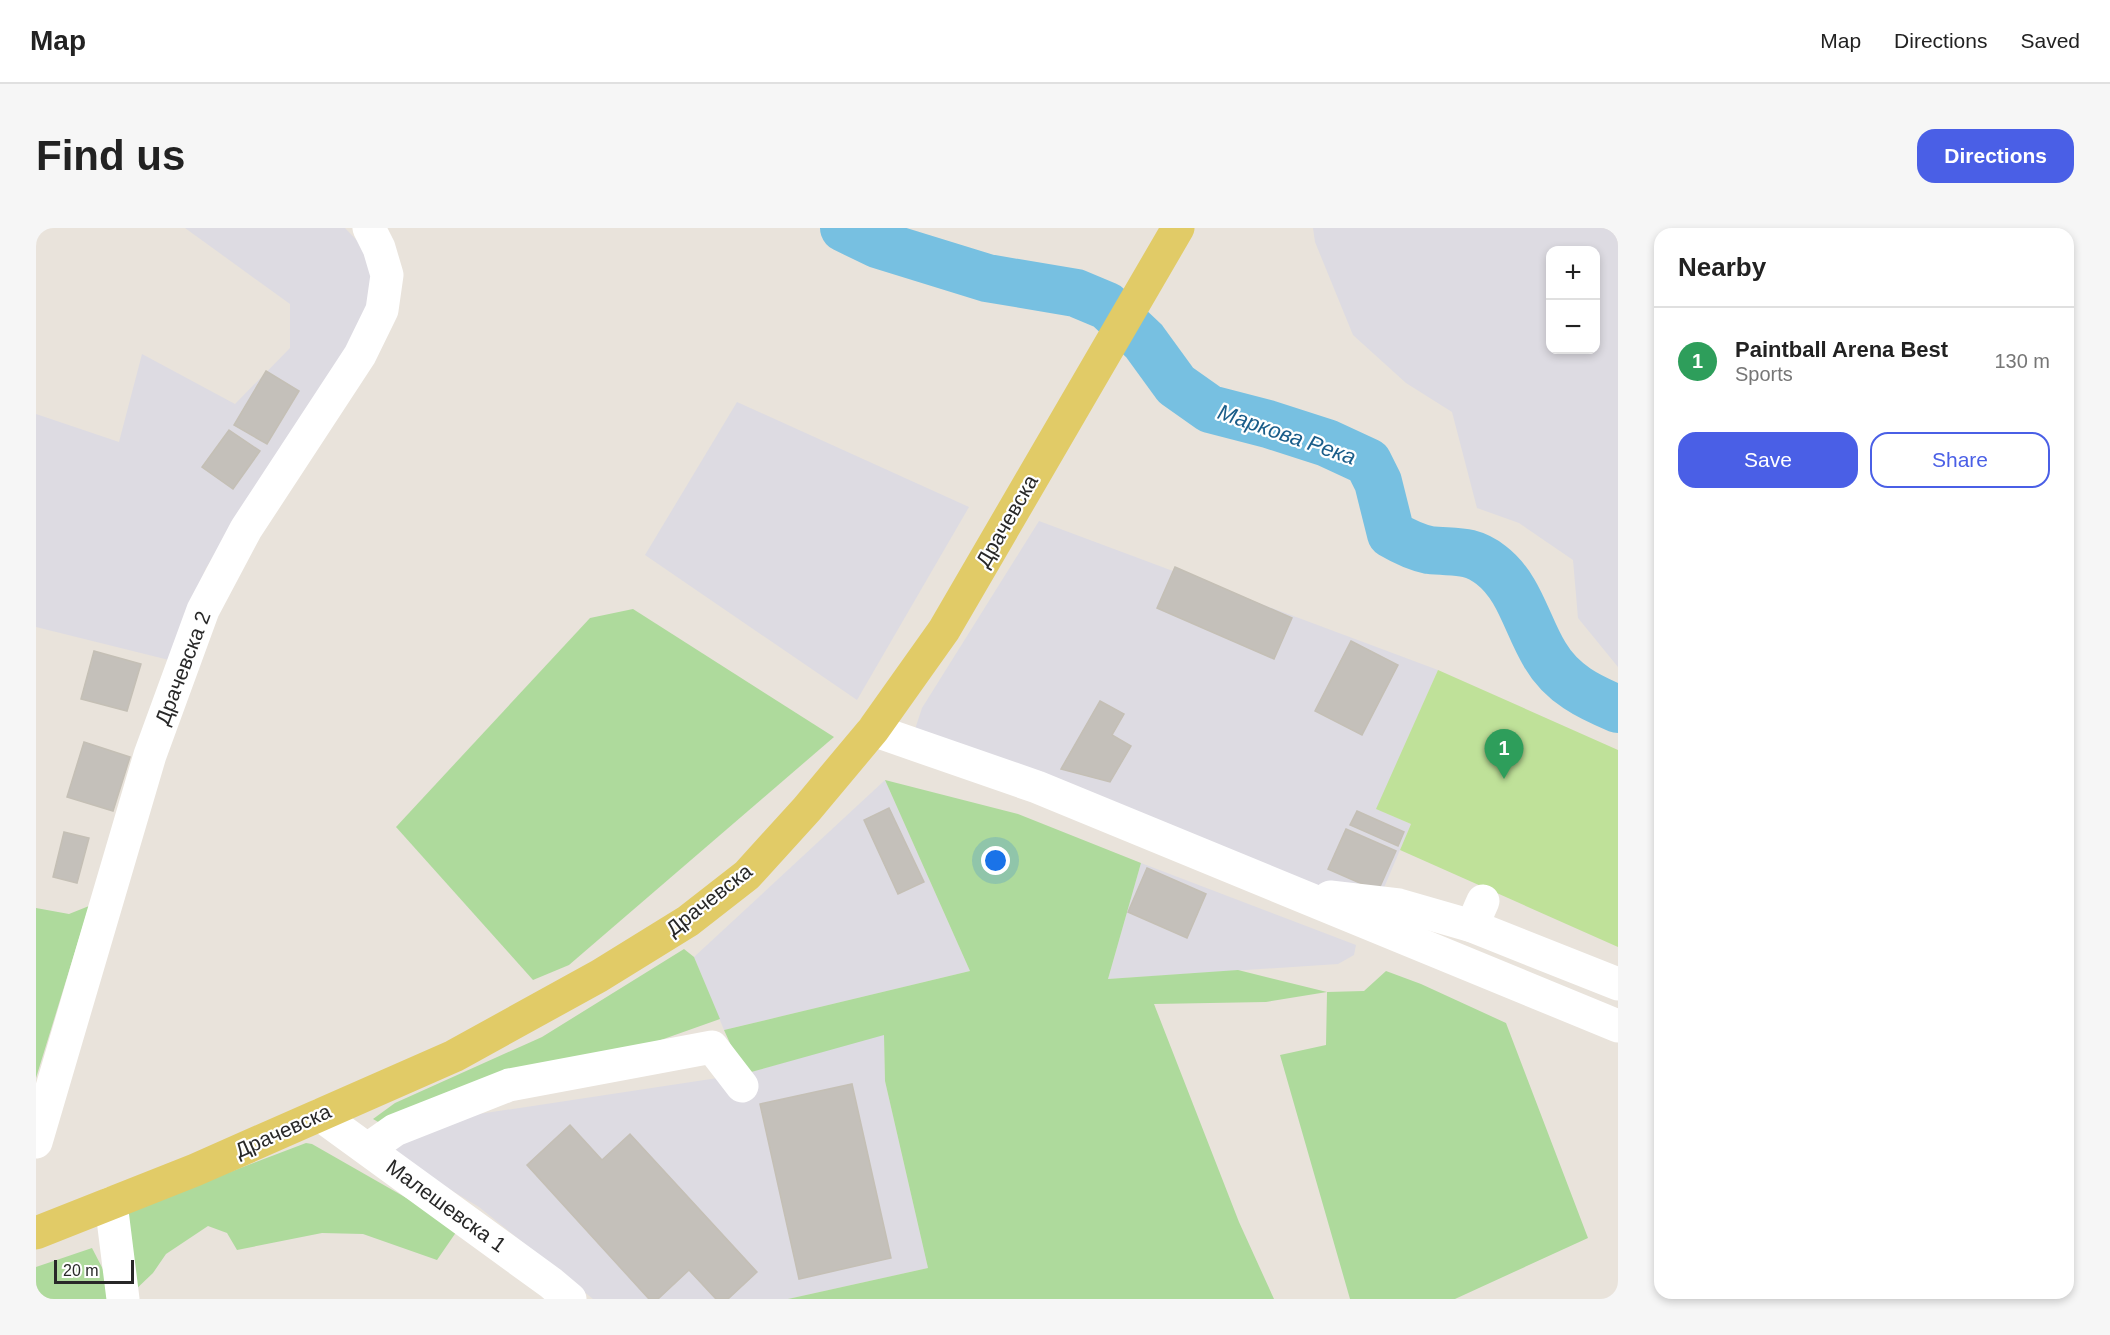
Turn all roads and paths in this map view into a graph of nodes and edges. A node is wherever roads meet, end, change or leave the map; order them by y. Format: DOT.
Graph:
graph roads {
  1 [pos="369,228"];
  2 [pos="1179,228"];
  3 [pos="873,730"];
  4 [pos="1292,893"];
  5 [pos="1618,984"];
  6 [pos="1618,1026"];
  7 [pos="742,1086"];
  8 [pos="320,1115"];
  9 [pos="36,1142"];
  10 [pos="368,1149"];
  11 [pos="111,1203"];
  12 [pos="36,1233"];
  13 [pos="123,1299"];
  14 [pos="570,1299"];
  1 -- 9 [label="street, Драчевска 2"];
  2 -- 3 [label="main road, Драчевска"];
  3 -- 4 [label="street"];
  3 -- 8 [label="main road, Драчевска"];
  4 -- 5 [label="street"];
  4 -- 6 [label="street"];
  7 -- 10 [label="street"];
  8 -- 10 [label="street, Малешевска 1"];
  8 -- 11 [label="main road, Драчевска"];
  10 -- 14 [label="street, Малешевска 1"];
  11 -- 12 [label="main road, Драчевска"];
  11 -- 13 [label="street"];
}
